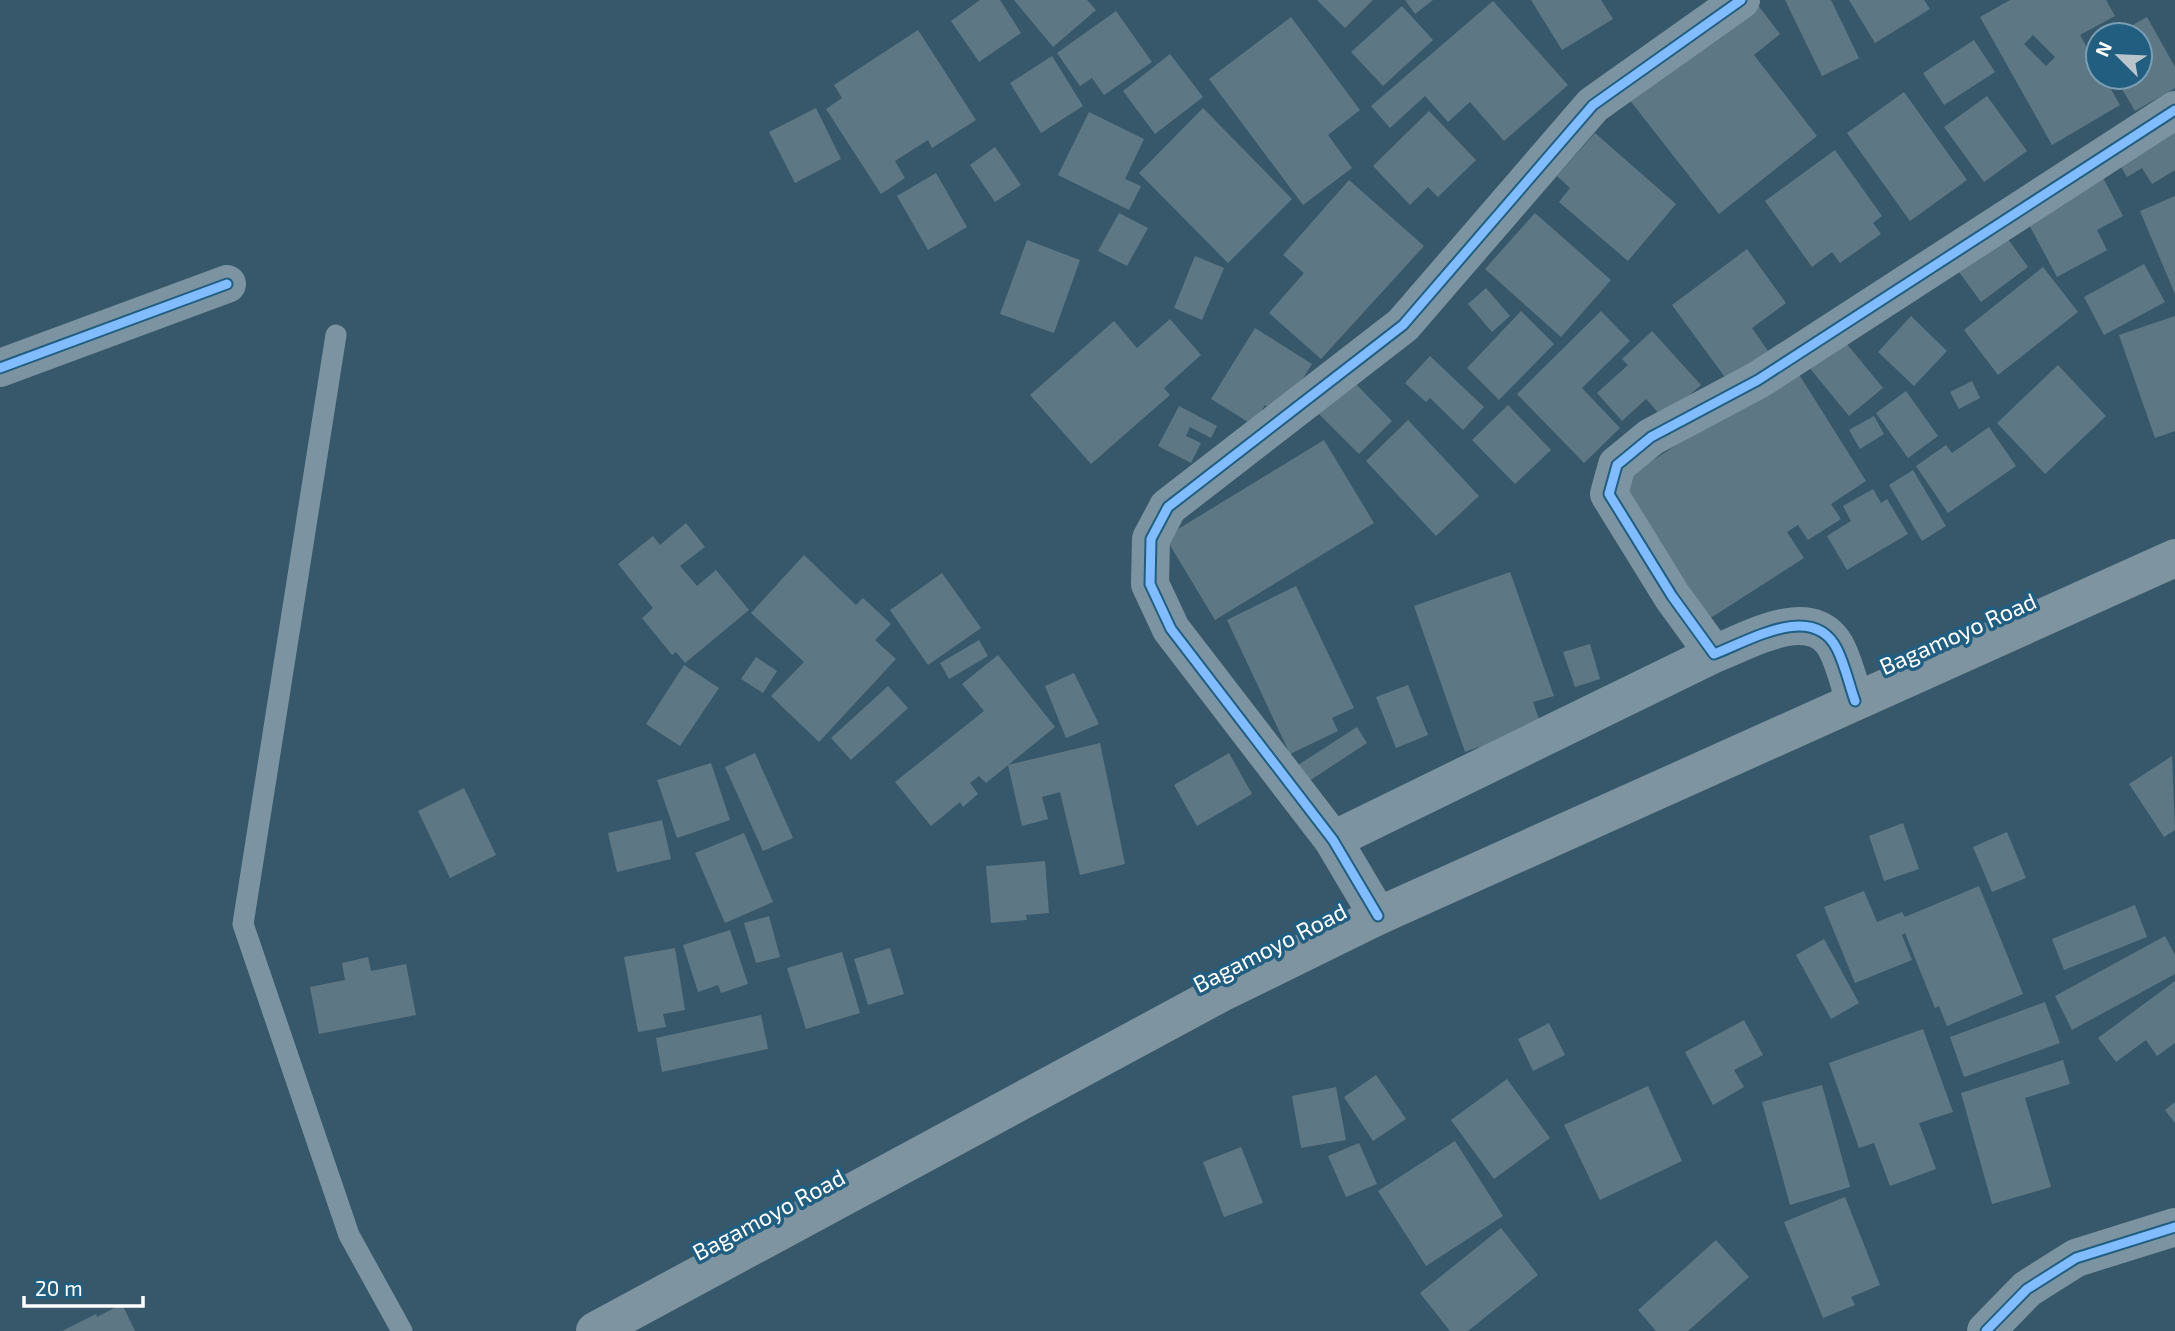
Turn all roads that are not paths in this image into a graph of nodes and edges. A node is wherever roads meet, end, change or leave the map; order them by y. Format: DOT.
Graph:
graph roads {
  1 [pos="1741,0"];
  2 [pos="2175,110"];
  3 [pos="227,284"];
  4 [pos="336,335"];
  5 [pos="0,368"];
  6 [pos="2175,558"];
  7 [pos="1714,654"];
  8 [pos="1855,701"];
  9 [pos="1333,840"];
  10 [pos="1378,916"];
  11 [pos="2175,1227"];
  12 [pos="402,1331"];
  13 [pos="595,1331"];
  14 [pos="1986,1331"];
  1 -- 9 [label="street"];
  2 -- 7 [label="street"];
  3 -- 5 [label="street"];
  4 -- 12 [label="lane"];
  6 -- 8 [label="highway, Bagamoyo Road"];
  7 -- 8 [label="street"];
  7 -- 9 [label="street"];
  8 -- 10 [label="highway, Bagamoyo Road"];
  9 -- 10 [label="street"];
  10 -- 13 [label="highway, Bagamoyo Road"];
  11 -- 14 [label="street"];
}
